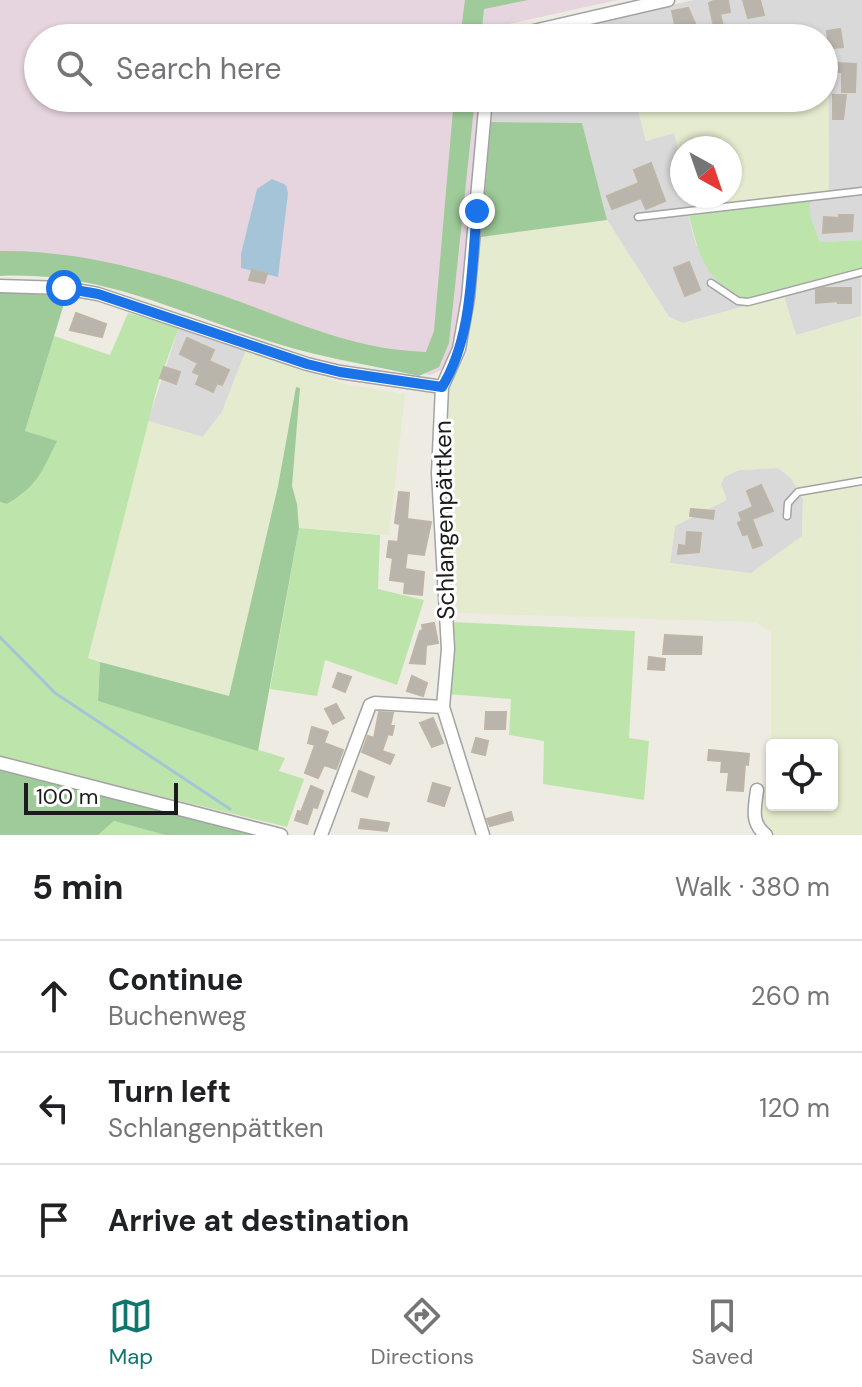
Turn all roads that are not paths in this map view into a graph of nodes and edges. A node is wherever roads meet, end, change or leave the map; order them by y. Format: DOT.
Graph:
graph roads {
  1 [pos="668,0"];
  2 [pos="564,24"];
  3 [pos="485,112"];
  4 [pos="862,191"];
  5 [pos="638,217"];
  6 [pos="862,272"];
  7 [pos="711,283"];
  8 [pos="0,286"];
  9 [pos="442,387"];
  10 [pos="862,481"];
  11 [pos="787,516"];
  12 [pos="443,707"];
  13 [pos="0,763"];
  14 [pos="757,790"];
  15 [pos="759,833"];
  16 [pos="281,835"];
  17 [pos="321,835"];
  18 [pos="483,835"];
  1 -- 2 [label="street"];
  3 -- 9 [label="street, Schlangenpättken"];
  4 -- 5 [label="lane"];
  6 -- 7 [label="lane"];
  8 -- 9 [label="street"];
  9 -- 12 [label="street, Schlangenpättken"];
  10 -- 11 [label="lane"];
  12 -- 17 [label="street"];
  12 -- 18 [label="street, Schlangenpättken"];
  13 -- 16 [label="street"];
  14 -- 15 [label="street"];
}
